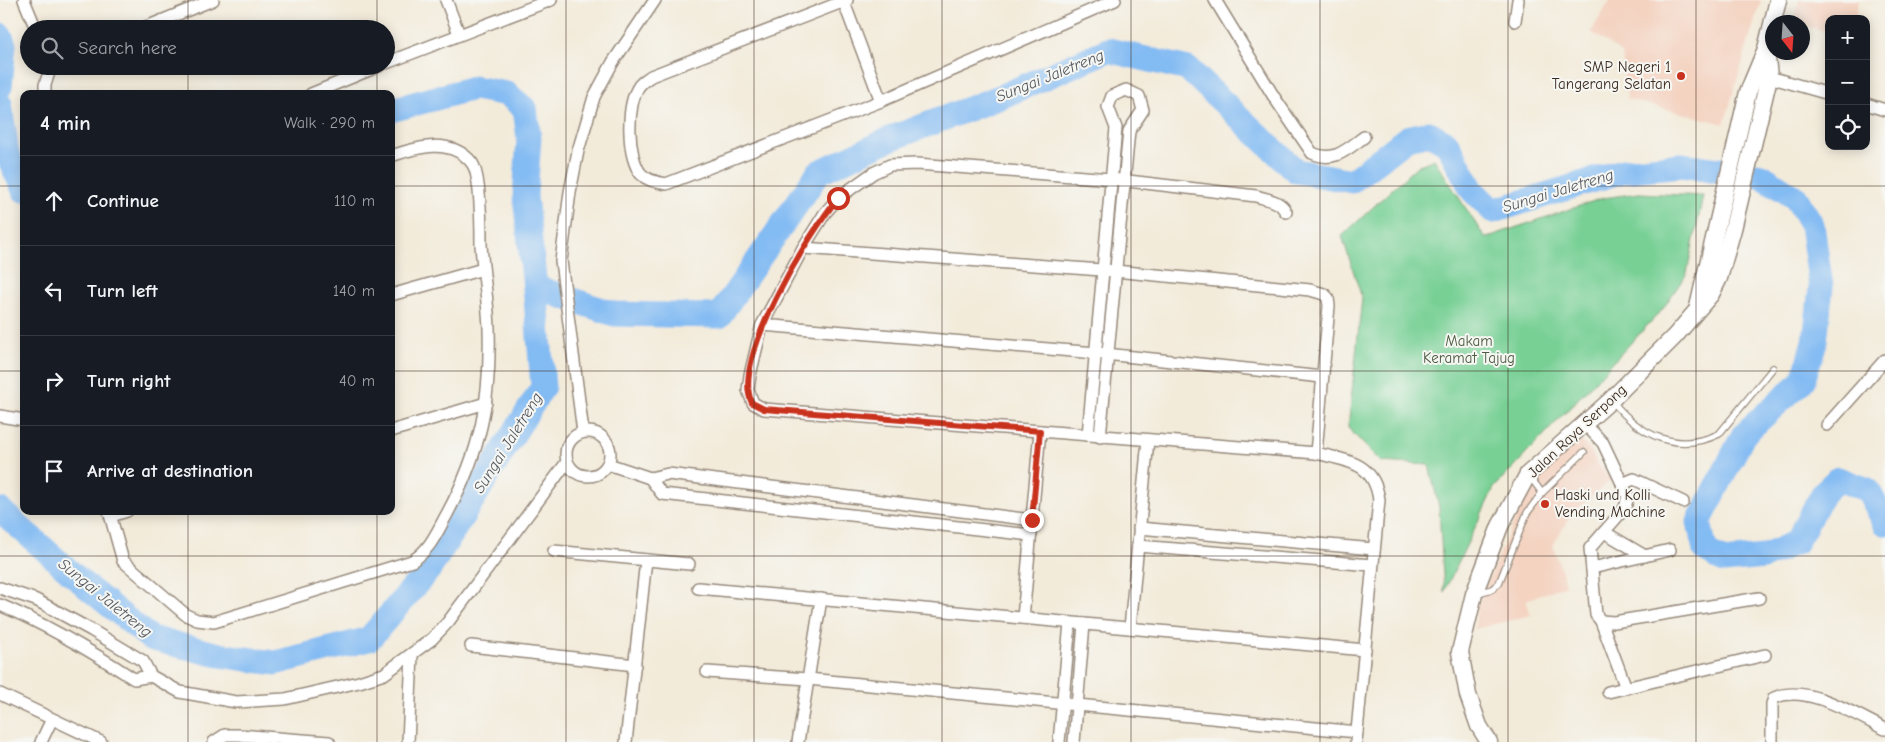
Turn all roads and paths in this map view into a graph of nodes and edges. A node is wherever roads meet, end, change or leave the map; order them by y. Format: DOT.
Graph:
graph roads {
  1 [pos="24,0"];
  2 [pos="213,0"];
  3 [pos="446,0"];
  4 [pos="551,0"];
  5 [pos="655,0"];
  6 [pos="844,0"];
  7 [pos="1115,0"];
  8 [pos="1215,0"];
  9 [pos="1518,0"];
  10 [pos="1778,0"];
  11 [pos="32,20"];
  12 [pos="163,20"];
  13 [pos="1515,21"];
  14 [pos="459,34"];
  15 [pos="395,59"];
  16 [pos="48,75"];
  17 [pos="357,75"];
  18 [pos="1762,75"];
  19 [pos="45,90"];
  20 [pos="321,90"];
  21 [pos="1825,93"];
  22 [pos="881,101"];
  23 [pos="1869,105"];
  24 [pos="1885,110"];
  25 [pos="1364,137"];
  26 [pos="395,155"];
  27 [pos="1111,179"];
  28 [pos="1124,181"];
  29 [pos="1286,212"];
  30 [pos="803,248"];
  31 [pos="483,269"];
  32 [pos="1110,270"];
  33 [pos="395,294"];
  34 [pos="1698,309"];
  35 [pos="762,325"];
  36 [pos="1101,354"];
  37 [pos="1885,360"];
  38 [pos="1773,368"];
  39 [pos="1322,377"];
  40 [pos="1611,400"];
  41 [pos="486,403"];
  42 [pos="0,416"];
  43 [pos="20,419"];
  44 [pos="1584,423"];
  45 [pos="1827,425"];
  46 [pos="395,430"];
  47 [pos="1040,431"];
  48 [pos="583,432"];
  49 [pos="1094,436"];
  50 [pos="1148,440"];
  51 [pos="1584,452"];
  52 [pos="1316,453"];
  53 [pos="567,462"];
  54 [pos="608,464"];
  55 [pos="1528,474"];
  56 [pos="650,478"];
  57 [pos="1622,484"];
  58 [pos="1542,493"];
  59 [pos="1683,502"];
  60 [pos="110,515"];
  61 [pos="1032,520"];
  62 [pos="1140,528"];
  63 [pos="1604,532"];
  64 [pos="1031,536"];
  65 [pos="1138,546"];
  66 [pos="1374,549"];
  67 [pos="1670,550"];
  68 [pos="554,551"];
  69 [pos="1645,556"];
  70 [pos="646,560"];
  71 [pos="689,564"];
  72 [pos="1372,565"];
  73 [pos="1592,568"];
  74 [pos="0,588"];
  75 [pos="698,588"];
  76 [pos="1474,594"];
  77 [pos="1759,598"];
  78 [pos="821,599"];
  79 [pos="0,605"];
  80 [pos="1023,618"];
  81 [pos="1601,621"];
  82 [pos="1070,623"];
  83 [pos="1084,624"];
  84 [pos="1130,628"];
  85 [pos="471,646"];
  86 [pos="1364,650"];
  87 [pos="412,655"];
  88 [pos="1765,655"];
  89 [pos="635,665"];
  90 [pos="706,672"];
  91 [pos="151,676"];
  92 [pos="808,679"];
  93 [pos="1626,688"];
  94 [pos="1608,692"];
  95 [pos="0,694"];
  96 [pos="1063,704"];
  97 [pos="1077,705"];
  98 [pos="52,719"];
  99 [pos="1885,729"];
  100 [pos="1356,737"];
  101 [pos="41,742"];
  102 [pos="101,742"];
  103 [pos="214,742"];
  104 [pos="329,742"];
  105 [pos="408,742"];
  106 [pos="626,742"];
  107 [pos="798,742"];
  108 [pos="1059,742"];
  109 [pos="1074,742"];
  110 [pos="1489,742"];
  111 [pos="1772,742"];
  1 -- 11 [label="street"];
  2 -- 12 [label="street"];
  3 -- 14 [label="street"];
  4 -- 14 [label="street"];
  5 -- 48 [label="street"];
  6 -- 22 [label="street"];
  6 -- 22 [label="street"];
  7 -- 22 [label="street"];
  8 -- 25 [label="street"];
  9 -- 13 [label="street"];
  10 -- 18 [label="main road, Jalan Raya Serpong"];
  14 -- 15 [label="street"];
  16 -- 19 [label="street"];
  17 -- 20 [label="street"];
  18 -- 21 [label="street"];
  18 -- 34 [label="main road, Jalan Raya Serpong"];
  18 -- 34 [label="main road, Jalan Raya Serpong"];
  23 -- 24 [label="street"];
  26 -- 31 [label="street"];
  27 -- 28 [label="street"];
  27 -- 28 [label="street"];
  27 -- 30 [label="street"];
  27 -- 32 [label="street"];
  28 -- 29 [label="street"];
  28 -- 32 [label="street"];
  30 -- 32 [label="street"];
  30 -- 35 [label="street"];
  31 -- 33 [label="street"];
  31 -- 41 [label="street"];
  32 -- 36 [label="street"];
  32 -- 39 [label="street"];
  34 -- 40 [label="main road, Jalan Raya Serpong"];
  35 -- 36 [label="street"];
  35 -- 47 [label="street"];
  36 -- 39 [label="street"];
  36 -- 49 [label="street"];
  37 -- 45 [label="street"];
  38 -- 40 [label="lane"];
  39 -- 52 [label="street"];
  40 -- 44 [label="main road, Jalan Raya Serpong"];
  41 -- 46 [label="street"];
  41 -- 60 [label="street"];
  42 -- 43 [label="street"];
  44 -- 55 [label="main road, Jalan Raya Serpong"];
  44 -- 57 [label="street"];
  47 -- 49 [label="street"];
  47 -- 61 [label="street"];
  48 -- 53 [label="street"];
  48 -- 54 [label="street"];
  49 -- 50 [label="street"];
  50 -- 52 [label="street"];
  50 -- 62 [label="street"];
  51 -- 58 [label="lane"];
  52 -- 66 [label="street"];
  53 -- 54 [label="street"];
  53 -- 87 [label="street"];
  54 -- 56 [label="street"];
  55 -- 58 [label="lane"];
  55 -- 76 [label="main road, Jalan Raya Serpong"];
  56 -- 61 [label="street"];
  56 -- 64 [label="street"];
  57 -- 59 [label="street"];
  57 -- 63 [label="street"];
  58 -- 76 [label="lane"];
  61 -- 64 [label="street"];
  62 -- 65 [label="street"];
  62 -- 66 [label="street"];
  63 -- 69 [label="street"];
  63 -- 73 [label="street"];
  64 -- 80 [label="street"];
  65 -- 72 [label="street"];
  65 -- 84 [label="street"];
  66 -- 72 [label="street"];
  67 -- 69 [label="street"];
  68 -- 70 [label="street"];
  69 -- 73 [label="street"];
  70 -- 71 [label="street"];
  70 -- 89 [label="street"];
  72 -- 86 [label="street"];
  73 -- 81 [label="street"];
  74 -- 91 [label="street"];
  75 -- 78 [label="street"];
  76 -- 110 [label="main road, Jalan Raya Serpong"];
  77 -- 81 [label="street"];
  78 -- 80 [label="street"];
  78 -- 92 [label="street"];
  79 -- 91 [label="street"];
  80 -- 82 [label="street"];
  81 -- 93 [label="street"];
  82 -- 83 [label="street"];
  82 -- 96 [label="street"];
  83 -- 84 [label="street"];
  83 -- 97 [label="street"];
  84 -- 86 [label="street"];
  85 -- 89 [label="street"];
  86 -- 100 [label="street"];
  87 -- 91 [label="street"];
  87 -- 105 [label="street"];
  88 -- 93 [label="street"];
  89 -- 106 [label="street"];
  90 -- 92 [label="street"];
  92 -- 96 [label="street"];
  92 -- 107 [label="street"];
  93 -- 94 [label="street"];
  95 -- 98 [label="street"];
  96 -- 97 [label="street"];
  96 -- 108 [label="street"];
  97 -- 100 [label="street"];
  97 -- 109 [label="street"];
  98 -- 101 [label="street"];
  98 -- 102 [label="street"];
  99 -- 111 [label="street"];
  103 -- 104 [label="street"];
}
